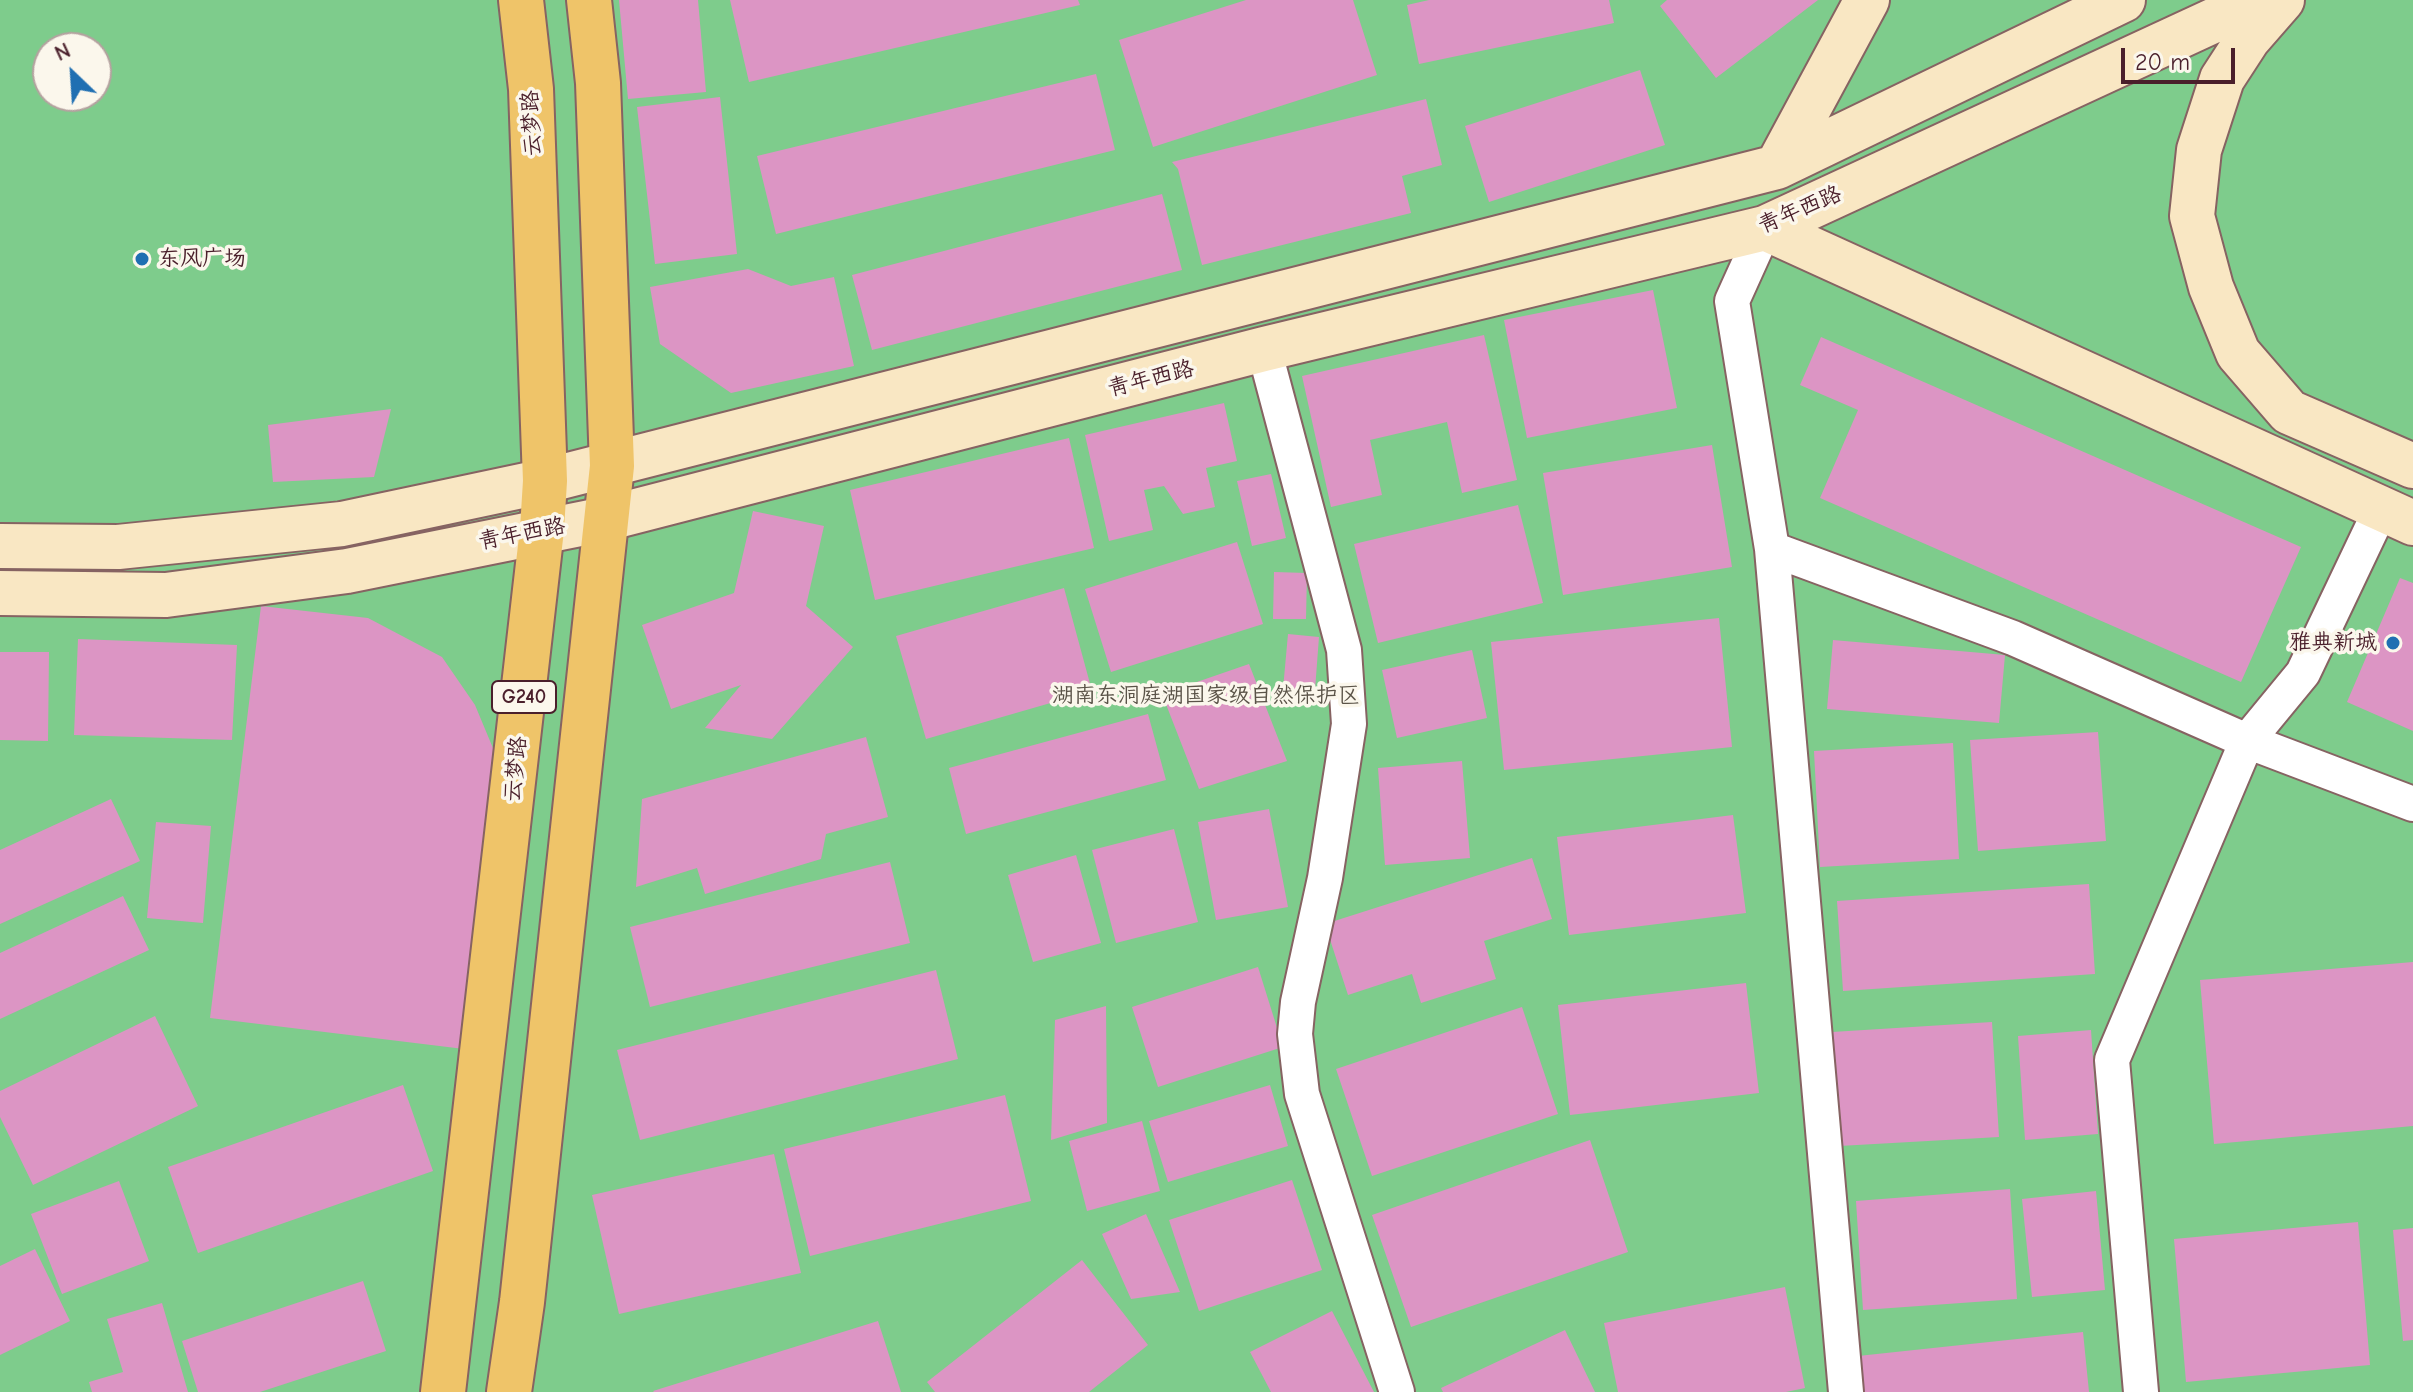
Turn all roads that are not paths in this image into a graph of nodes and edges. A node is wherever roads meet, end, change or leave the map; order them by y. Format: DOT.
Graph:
graph roads {
  1 [pos="521,0"];
  2 [pos="589,0"];
  3 [pos="1867,0"];
  4 [pos="2123,0"];
  5 [pos="2258,0"];
  6 [pos="2282,0"];
  7 [pos="1777,167"];
  8 [pos="1765,228"];
  9 [pos="1264,349"];
  10 [pos="612,466"];
  11 [pos="2413,466"];
  12 [pos="545,481"];
  13 [pos="2397,516"];
  14 [pos="605,519"];
  15 [pos="542,529"];
  16 [pos="0,546"];
  17 [pos="1772,549"];
  18 [pos="0,593"];
  19 [pos="2247,741"];
  20 [pos="2413,804"];
  21 [pos="443,1392"];
  22 [pos="509,1392"];
  23 [pos="1397,1392"];
  24 [pos="1846,1392"];
  25 [pos="2141,1392"];
  1 -- 12 [label="main road, 云梦路 / G240"];
  2 -- 10 [label="main road, G240"];
  3 -- 7 [label="main road"];
  4 -- 7 [label="main road"];
  5 -- 8 [label="main road, 青年西路"];
  6 -- 11 [label="main road"];
  7 -- 10 [label="main road"];
  8 -- 9 [label="main road, 青年西路"];
  8 -- 13 [label="main road"];
  8 -- 17 [label="street"];
  9 -- 14 [label="main road, 青年西路"];
  9 -- 23 [label="street"];
  10 -- 12 [label="main road"];
  10 -- 14 [label="main road, G240"];
  12 -- 15 [label="main road, 云梦路 / G240"];
  12 -- 16 [label="main road"];
  13 -- 19 [label="street"];
  14 -- 15 [label="main road, 青年西路"];
  14 -- 22 [label="main road, G240"];
  15 -- 18 [label="main road, 青年西路"];
  15 -- 21 [label="main road, 云梦路 / G240"];
  17 -- 19 [label="street"];
  17 -- 24 [label="street"];
  19 -- 20 [label="street"];
  19 -- 25 [label="street"];
}
